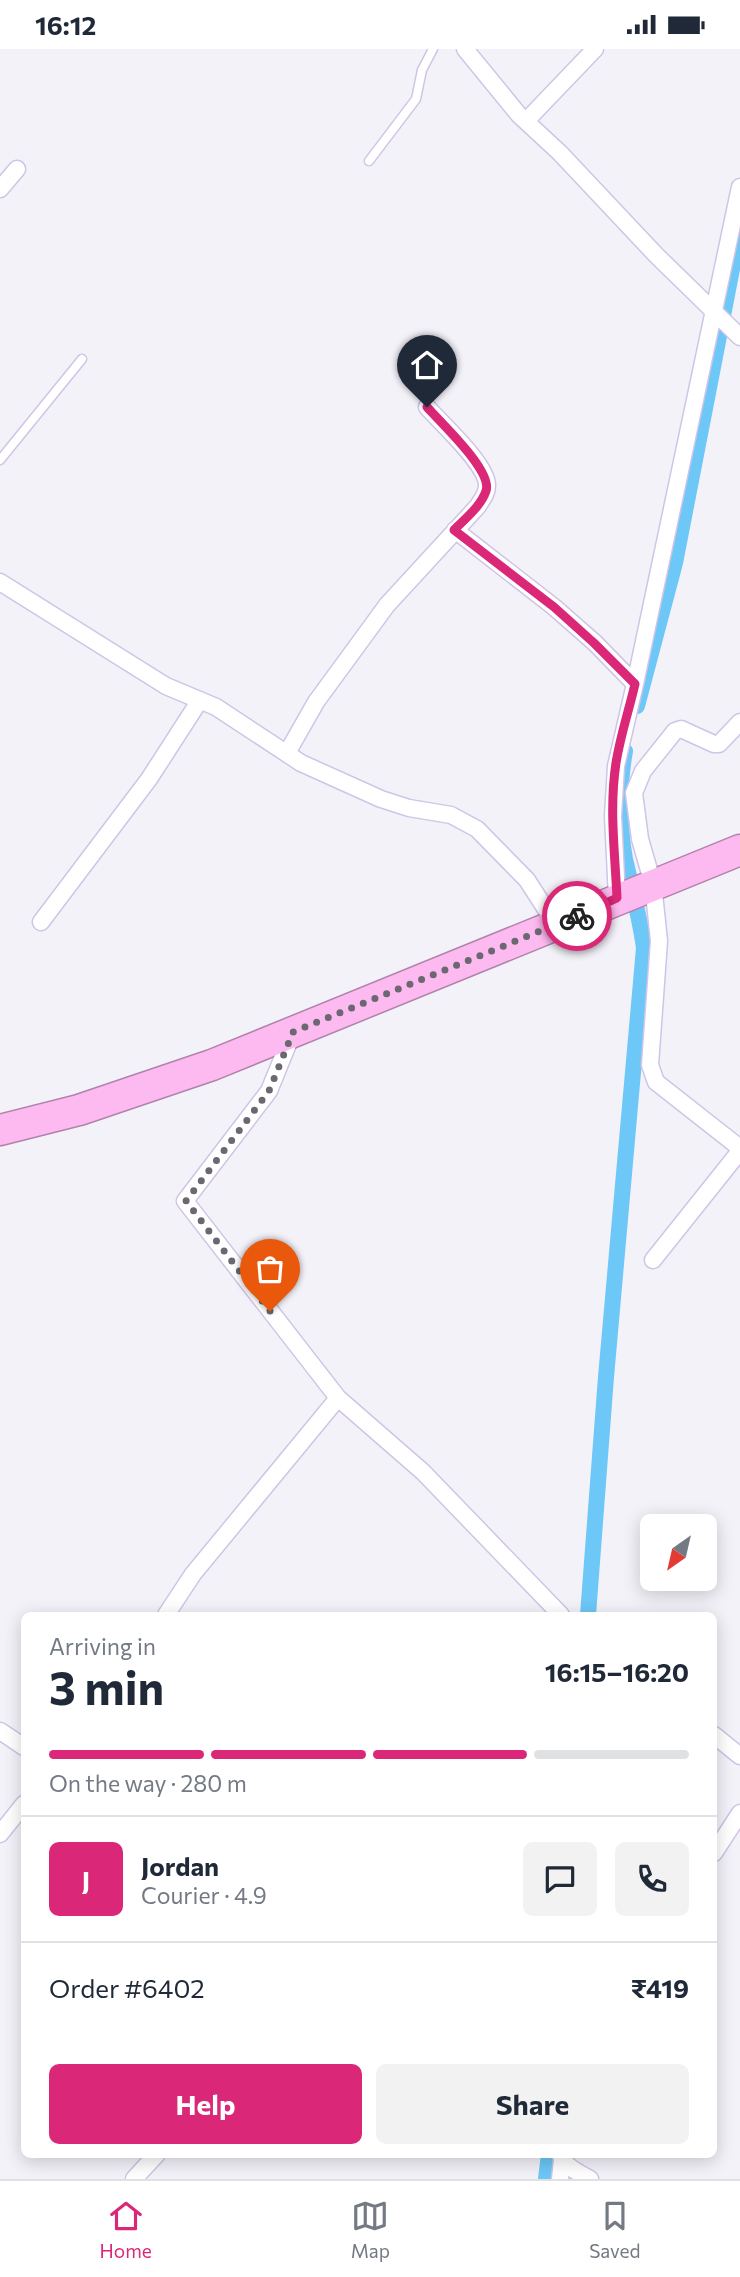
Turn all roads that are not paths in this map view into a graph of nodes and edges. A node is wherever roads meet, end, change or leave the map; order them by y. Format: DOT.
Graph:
graph roads {
  1 [pos="433,49"];
  2 [pos="465,49"];
  3 [pos="595,49"];
  4 [pos="526,121"];
  5 [pos="369,161"];
  6 [pos="18,169"];
  7 [pos="0,189"];
  8 [pos="739,197"];
  9 [pos="720,317"];
  10 [pos="740,337"];
  11 [pos="82,359"];
  12 [pos="427,407"];
  13 [pos="0,460"];
  14 [pos="454,530"];
  15 [pos="0,582"];
  16 [pos="635,684"];
  17 [pos="200,700"];
  18 [pos="740,722"];
  19 [pos="287,753"];
  20 [pos="740,850"];
  21 [pos="636,890"];
  22 [pos="41,922"];
  23 [pos="556,925"];
  24 [pos="293,1032"];
  25 [pos="0,1130"];
  26 [pos="739,1156"];
  27 [pos="653,1259"];
  28 [pos="338,1398"];
  29 [pos="168,1612"];
  30 [pos="558,1612"];
  31 [pos="0,1731"];
  32 [pos="717,1737"];
  33 [pos="21,1745"];
  34 [pos="740,1756"];
  35 [pos="21,1808"];
  36 [pos="740,1812"];
  37 [pos="0,1834"];
  38 [pos="717,1848"];
  39 [pos="153,2158"];
  40 [pos="561,2158"];
  41 [pos="562,2158"];
  42 [pos="134,2179"];
  43 [pos="560,2179"];
  44 [pos="590,2179"];
  1 -- 5 [label="lane"];
  2 -- 4 [label="street"];
  3 -- 4 [label="street"];
  4 -- 9 [label="street"];
  6 -- 7 [label="street"];
  8 -- 9 [label="street"];
  9 -- 10 [label="street"];
  9 -- 16 [label="street"];
  11 -- 13 [label="lane"];
  12 -- 14 [label="street"];
  14 -- 16 [label="street"];
  14 -- 19 [label="street"];
  15 -- 17 [label="street"];
  16 -- 21 [label="street"];
  17 -- 19 [label="street"];
  17 -- 22 [label="street"];
  18 -- 21 [label="street"];
  19 -- 23 [label="street"];
  20 -- 21 [label="highway"];
  21 -- 23 [label="highway"];
  21 -- 26 [label="street"];
  23 -- 24 [label="highway"];
  24 -- 25 [label="highway"];
  24 -- 28 [label="street"];
  26 -- 27 [label="street"];
  28 -- 29 [label="street"];
  28 -- 30 [label="street"];
  31 -- 33 [label="street"];
  32 -- 34 [label="street"];
  35 -- 37 [label="street"];
  36 -- 38 [label="street"];
  39 -- 42 [label="street"];
  40 -- 43 [label="street"];
  41 -- 44 [label="street"];
}
